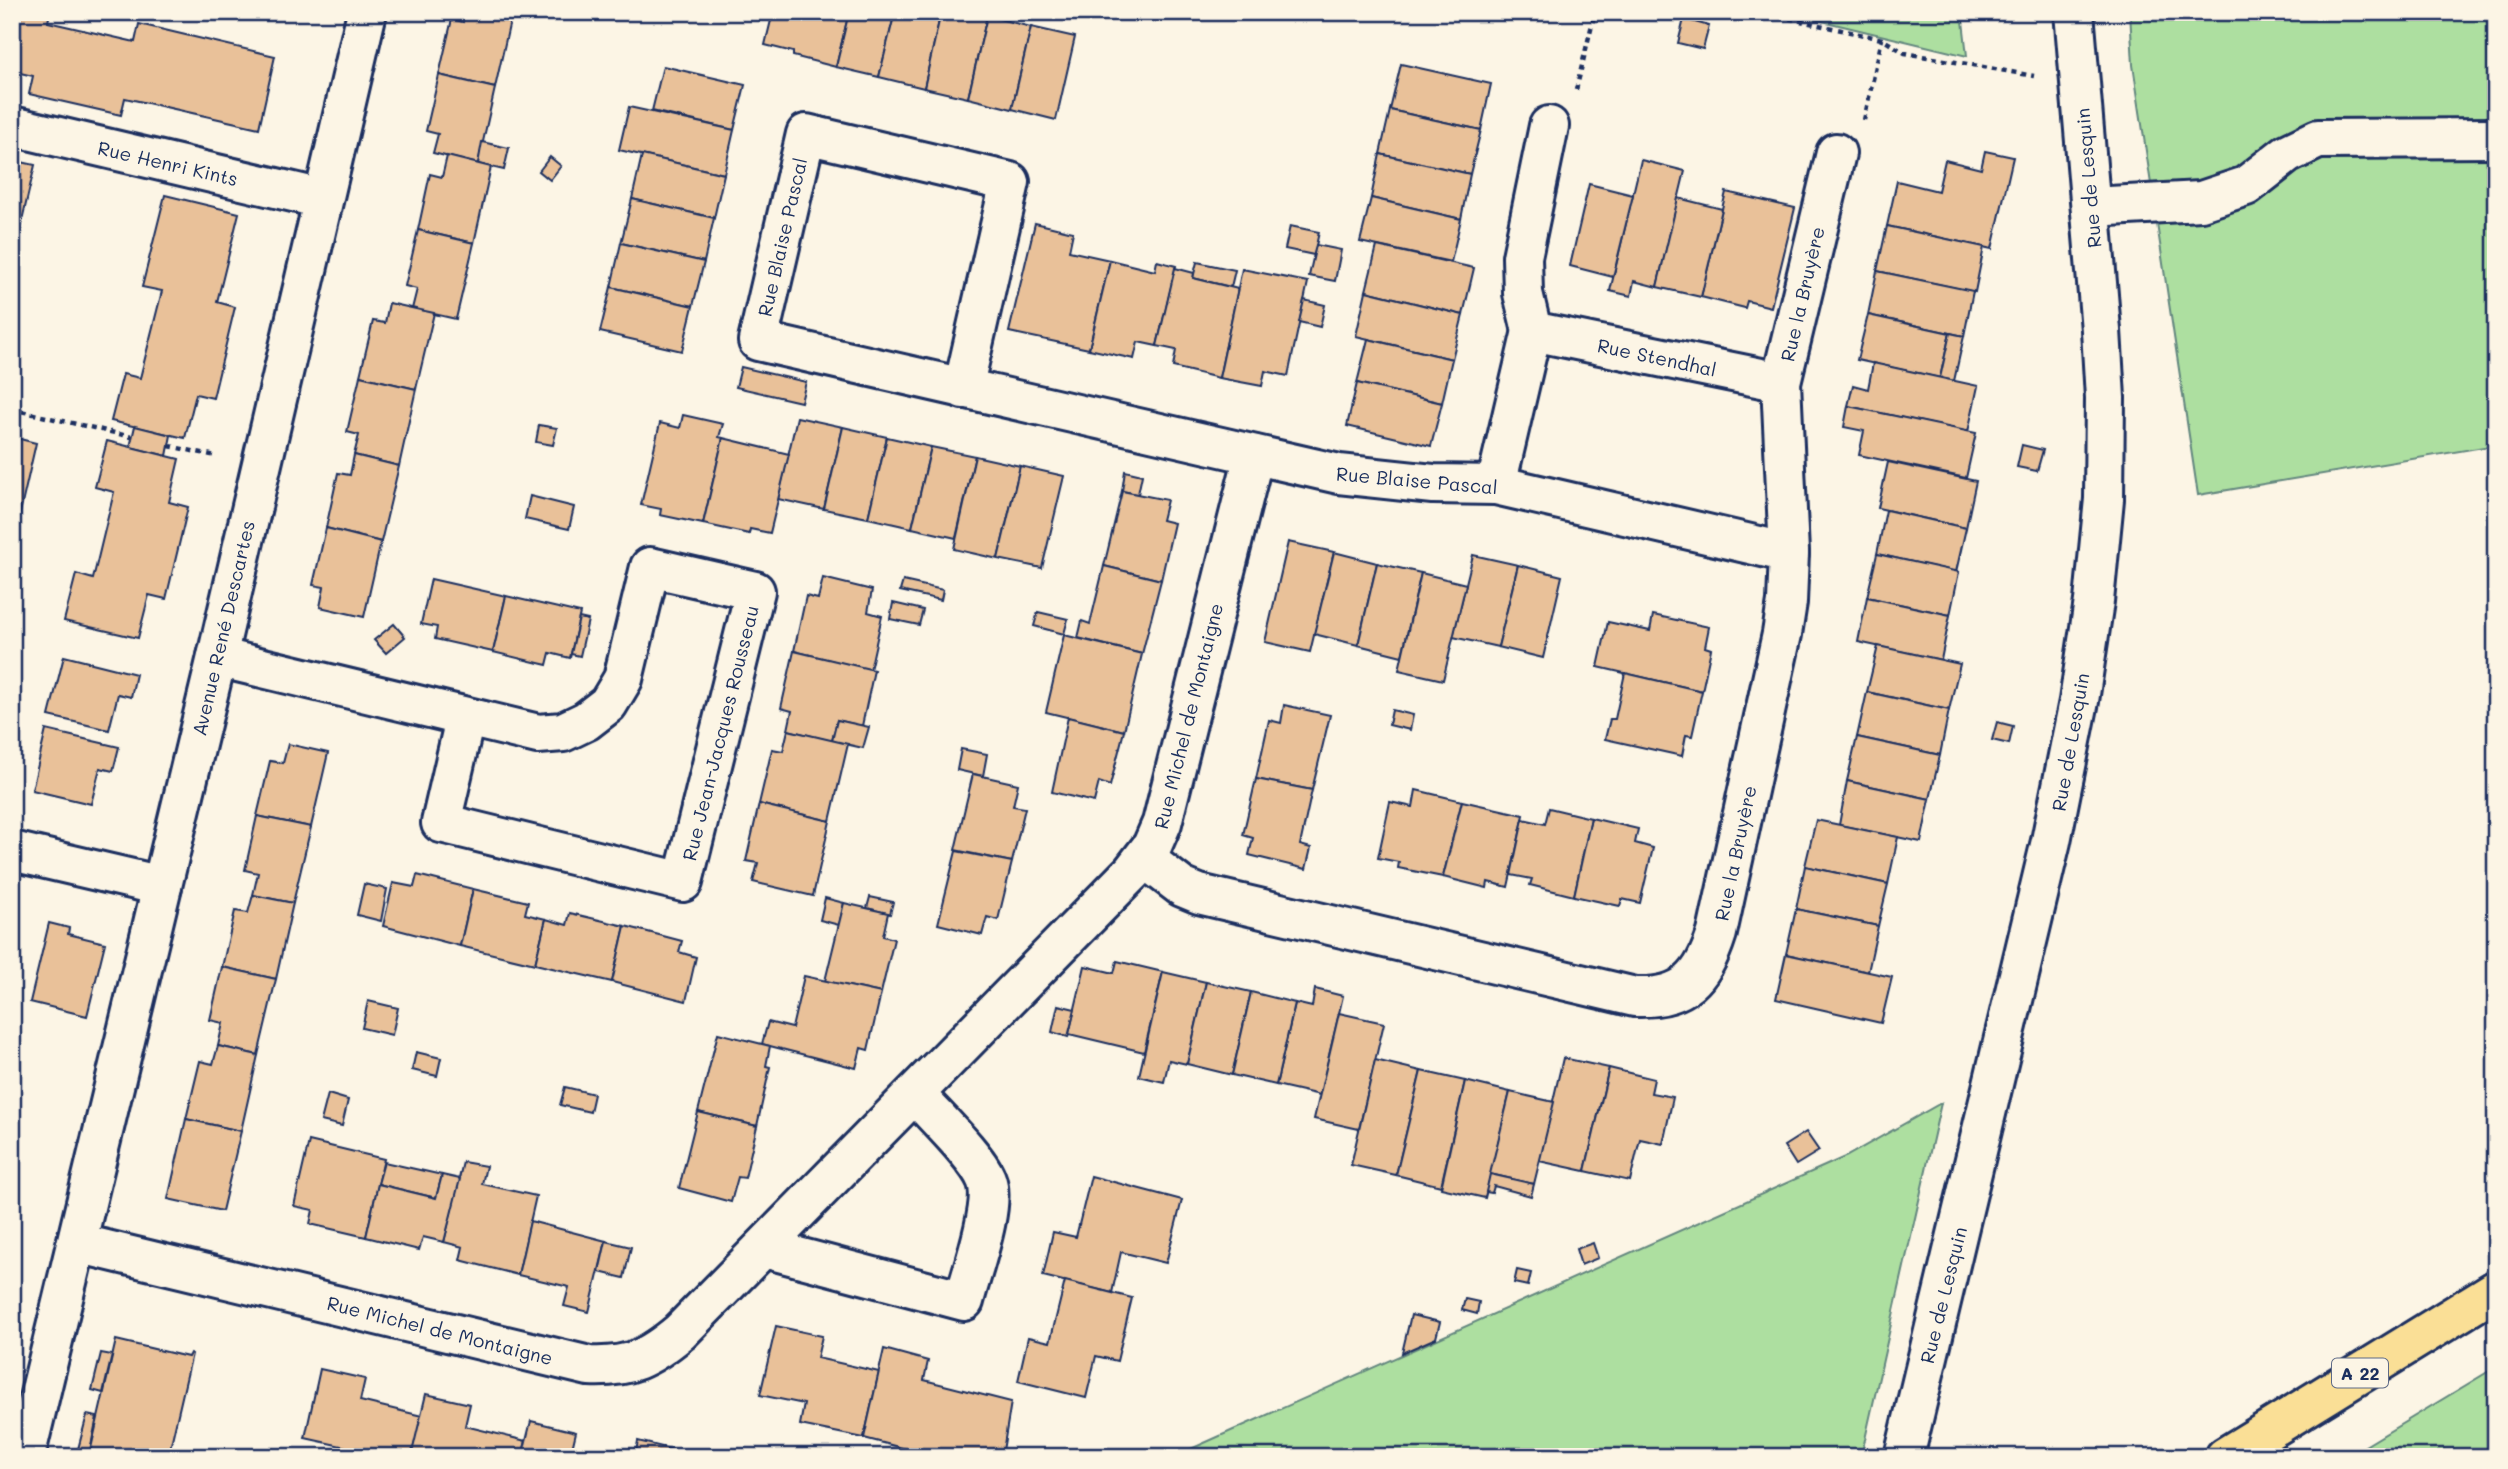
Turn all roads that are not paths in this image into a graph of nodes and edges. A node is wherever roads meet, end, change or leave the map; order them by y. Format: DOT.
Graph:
graph roads {
  1 [pos="368,12"];
  2 [pos="2074,12"];
  3 [pos="12,126"];
  4 [pos="1549,127"];
  5 [pos="2496,138"];
  6 [pos="1836,153"];
  7 [pos="323,199"];
  8 [pos="2091,207"];
  9 [pos="1532,331"];
  10 [pos="1781,382"];
  11 [pos="963,389"];
  12 [pos="1254,455"];
  13 [pos="1496,485"];
  14 [pos="1789,553"];
  15 [pos="217,657"];
  16 [pos="465,719"];
  17 [pos="12,851"];
  18 [pos="1144,858"];
  19 [pos="162,886"];
  20 [pos="916,1095"];
  21 [pos="77,1243"];
  22 [pos="764,1248"];
  23 [pos="2496,1290"];
  24 [pos="25,1457"];
  25 [pos="1904,1457"];
  26 [pos="2225,1457"];
  1 -- 7 [label="street, Avenue René Descartes"];
  2 -- 8 [label="street, Rue de Lesquin"];
  3 -- 7 [label="street, Rue Henri Kints"];
  4 -- 9 [label="street"];
  5 -- 8 [label="street"];
  6 -- 10 [label="street, Rue la Bruyère"];
  7 -- 15 [label="street, Avenue René Descartes"];
  8 -- 25 [label="street, Rue de Lesquin"];
  9 -- 10 [label="street, Rue Stendhal"];
  9 -- 13 [label="street"];
  10 -- 14 [label="street, Rue la Bruyère"];
  11 -- 11 [label="street, Rue Blaise Pascal"];
  11 -- 12 [label="street, Rue Blaise Pascal"];
  12 -- 13 [label="street, Rue Blaise Pascal"];
  12 -- 18 [label="street, Rue Michel de Montaigne"];
  13 -- 14 [label="street, Rue Blaise Pascal"];
  14 -- 18 [label="street, Rue la Bruyère"];
  15 -- 16 [label="street, Rue Jean-Jacques Rousseau"];
  15 -- 19 [label="street, Avenue René Descartes"];
  16 -- 16 [label="street, Rue Jean-Jacques Rousseau"];
  17 -- 19 [label="street"];
  18 -- 20 [label="street, Rue Michel de Montaigne"];
  19 -- 21 [label="street, Avenue René Descartes"];
  20 -- 22 [label="street, Rue Michel de Montaigne"];
  20 -- 22 [label="street"];
  21 -- 22 [label="street, Rue Michel de Montaigne"];
  21 -- 24 [label="street, Avenue René Descartes"];
  23 -- 26 [label="highway, A 22"];
}
